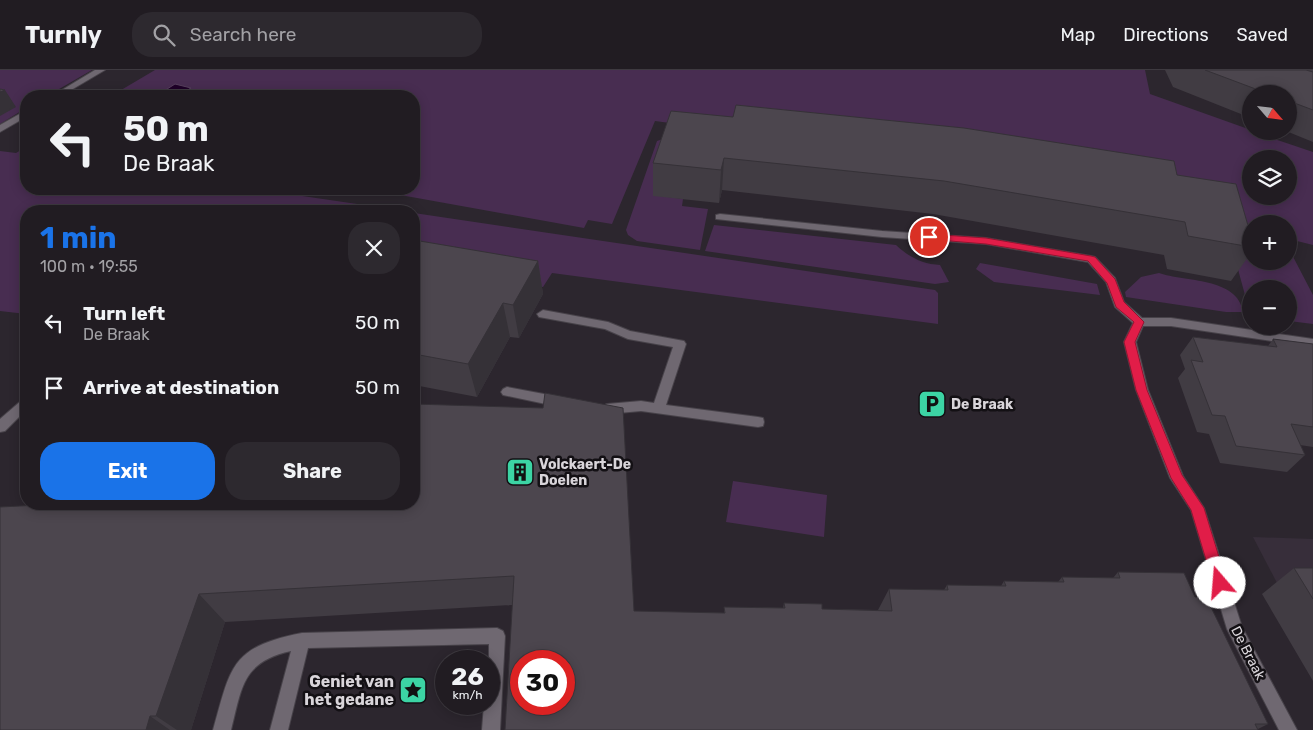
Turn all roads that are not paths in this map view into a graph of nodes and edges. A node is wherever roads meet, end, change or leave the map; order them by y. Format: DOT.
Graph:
graph roads {
  1 [pos="101,70"];
  2 [pos="66,90"];
  3 [pos="20,117"];
  4 [pos="0,129"];
  5 [pos="720,216"];
  6 [pos="543,314"];
  7 [pos="1139,322"];
  8 [pos="1313,343"];
  9 [pos="507,392"];
  10 [pos="574,404"];
  11 [pos="20,408"];
  12 [pos="594,408"];
  13 [pos="659,408"];
  14 [pos="758,422"];
  15 [pos="0,427"];
  16 [pos="302,641"];
  17 [pos="222,730"];
  18 [pos="279,730"];
  19 [pos="491,730"];
  20 [pos="1288,730"];
  1 -- 2 [label="street"];
  3 -- 4 [label="street"];
  5 -- 7 [label="street"];
  6 -- 13 [label="street"];
  7 -- 8 [label="street"];
  7 -- 20 [label="street, De Braak"];
  9 -- 10 [label="street"];
  11 -- 15 [label="street"];
  12 -- 13 [label="street"];
  13 -- 14 [label="street"];
  16 -- 17 [label="street"];
  16 -- 18 [label="street"];
  16 -- 19 [label="street"];
}
